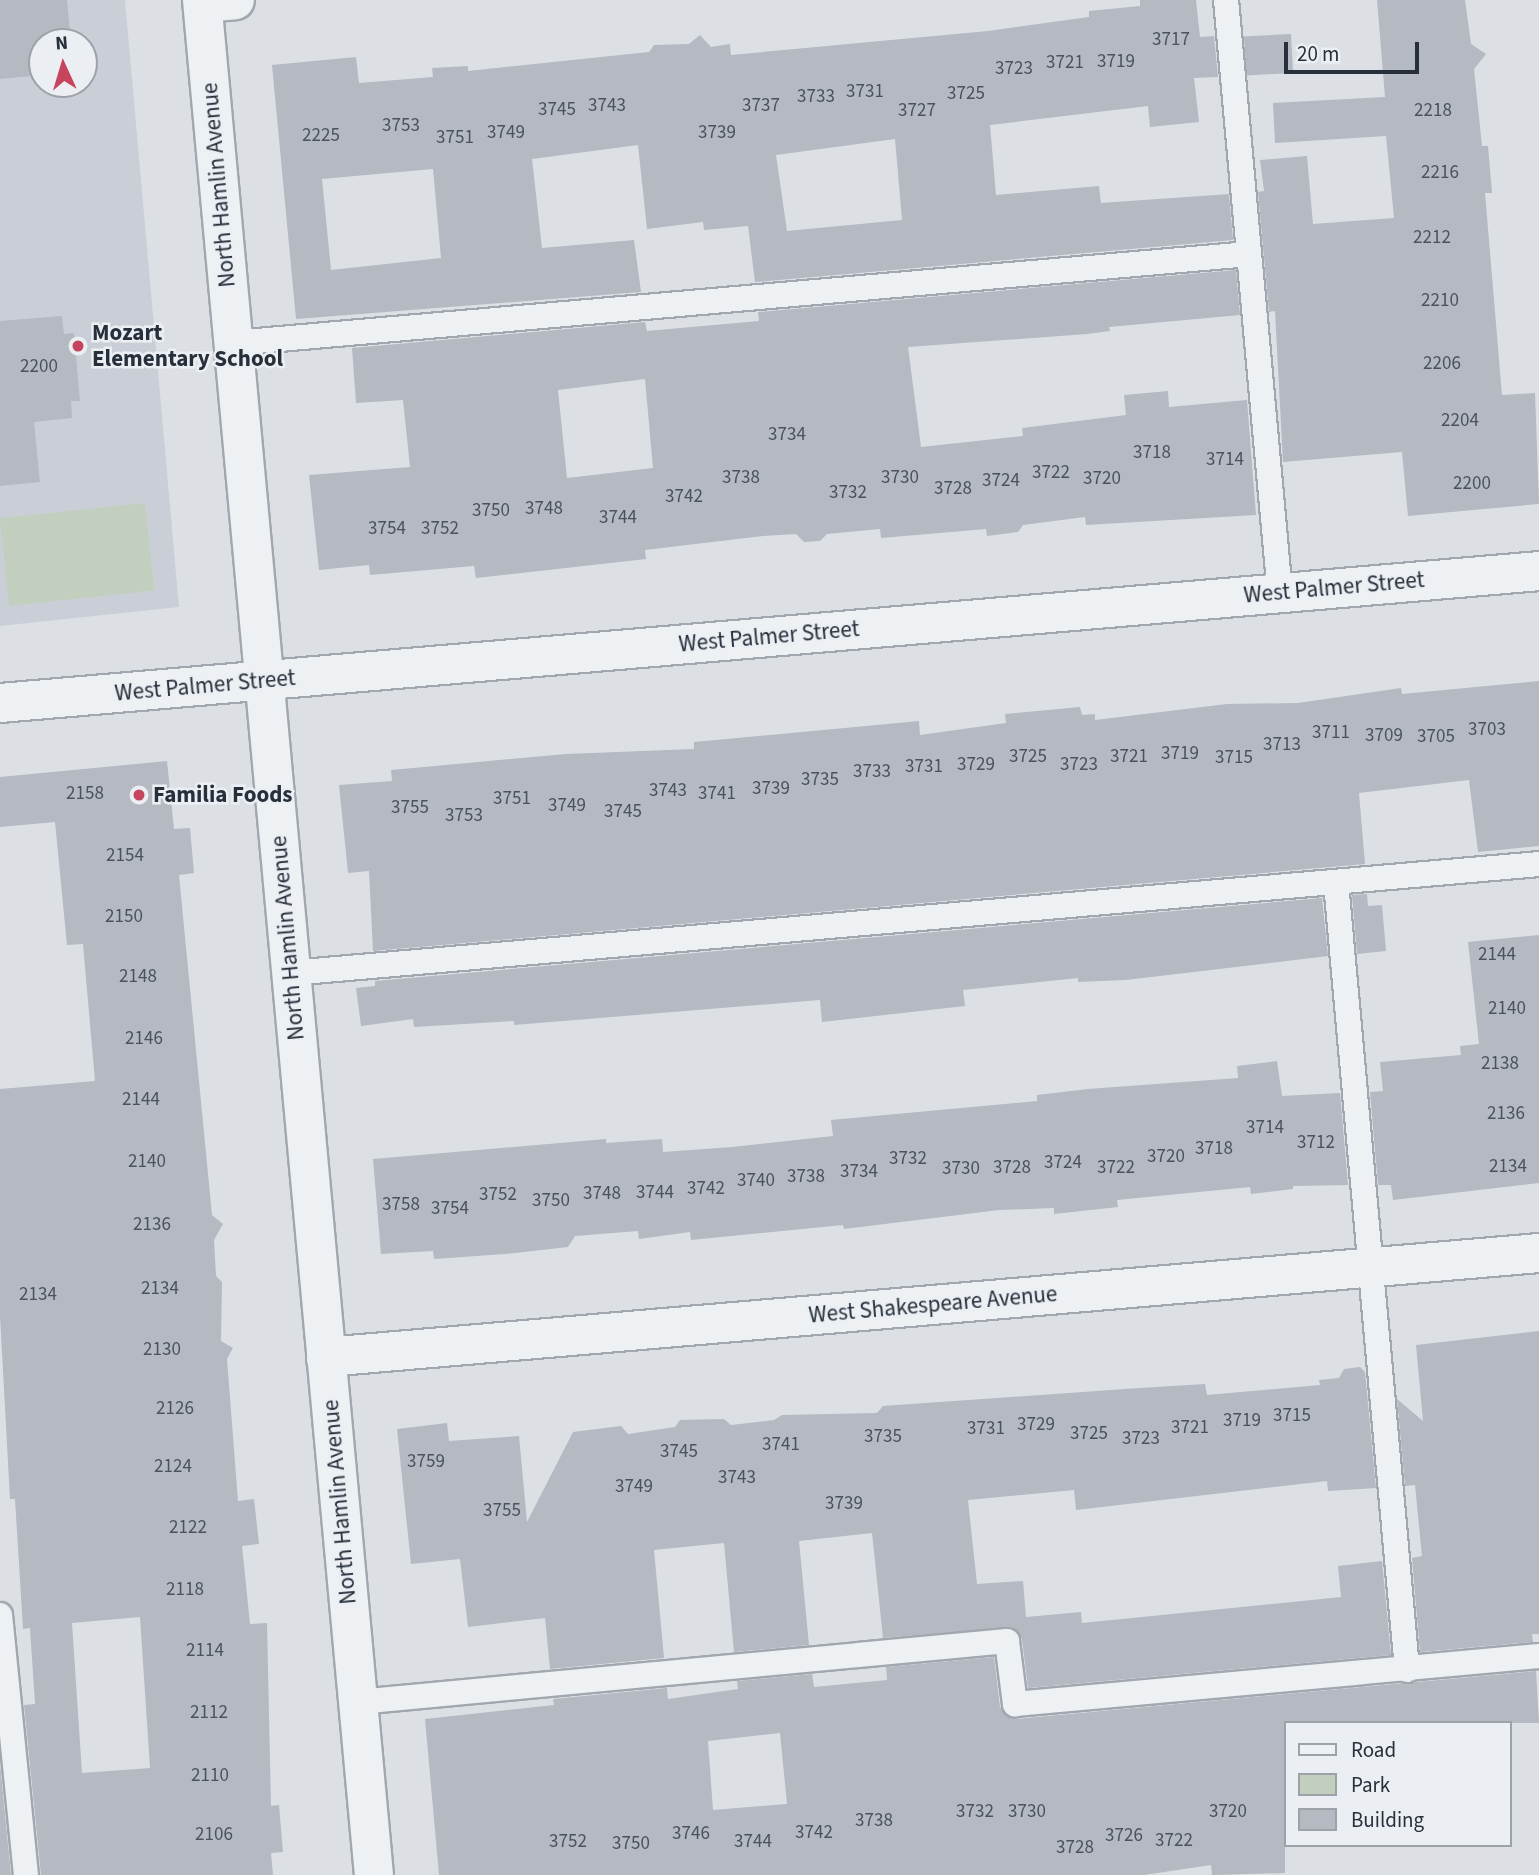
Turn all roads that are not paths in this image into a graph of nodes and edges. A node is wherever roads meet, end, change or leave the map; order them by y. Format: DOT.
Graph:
graph roads {
  1 [pos="1226,0"];
  2 [pos="213,1"];
  3 [pos="1250,254"];
  4 [pos="234,343"];
  5 [pos="1539,571"];
  6 [pos="1280,593"];
  7 [pos="264,680"];
  8 [pos="0,704"];
  9 [pos="1539,864"];
  10 [pos="1336,883"];
  11 [pos="291,973"];
  12 [pos="1539,1253"];
  13 [pos="1371,1267"];
  14 [pos="326,1357"];
  15 [pos="0,1615"];
  16 [pos="1539,1656"];
  17 [pos="1407,1670"];
  18 [pos="358,1702"];
  19 [pos="26,1875"];
  20 [pos="374,1875"];
  1 -- 3 [label="lane"];
  2 -- 4 [label="street, North Hamlin Avenue"];
  3 -- 4 [label="lane"];
  3 -- 6 [label="lane"];
  4 -- 7 [label="street, North Hamlin Avenue"];
  5 -- 6 [label="street, West Palmer Street"];
  6 -- 7 [label="street, West Palmer Street"];
  7 -- 8 [label="street, West Palmer Street"];
  7 -- 11 [label="street, North Hamlin Avenue"];
  9 -- 10 [label="lane"];
  10 -- 11 [label="lane"];
  10 -- 13 [label="lane"];
  11 -- 14 [label="street, North Hamlin Avenue"];
  12 -- 13 [label="street, West Shakespeare Avenue"];
  13 -- 14 [label="street, West Shakespeare Avenue"];
  13 -- 17 [label="lane"];
  14 -- 18 [label="street, North Hamlin Avenue"];
  15 -- 19 [label="lane"];
  16 -- 17 [label="lane"];
  17 -- 18 [label="lane"];
  18 -- 20 [label="street, North Hamlin Avenue"];
}
